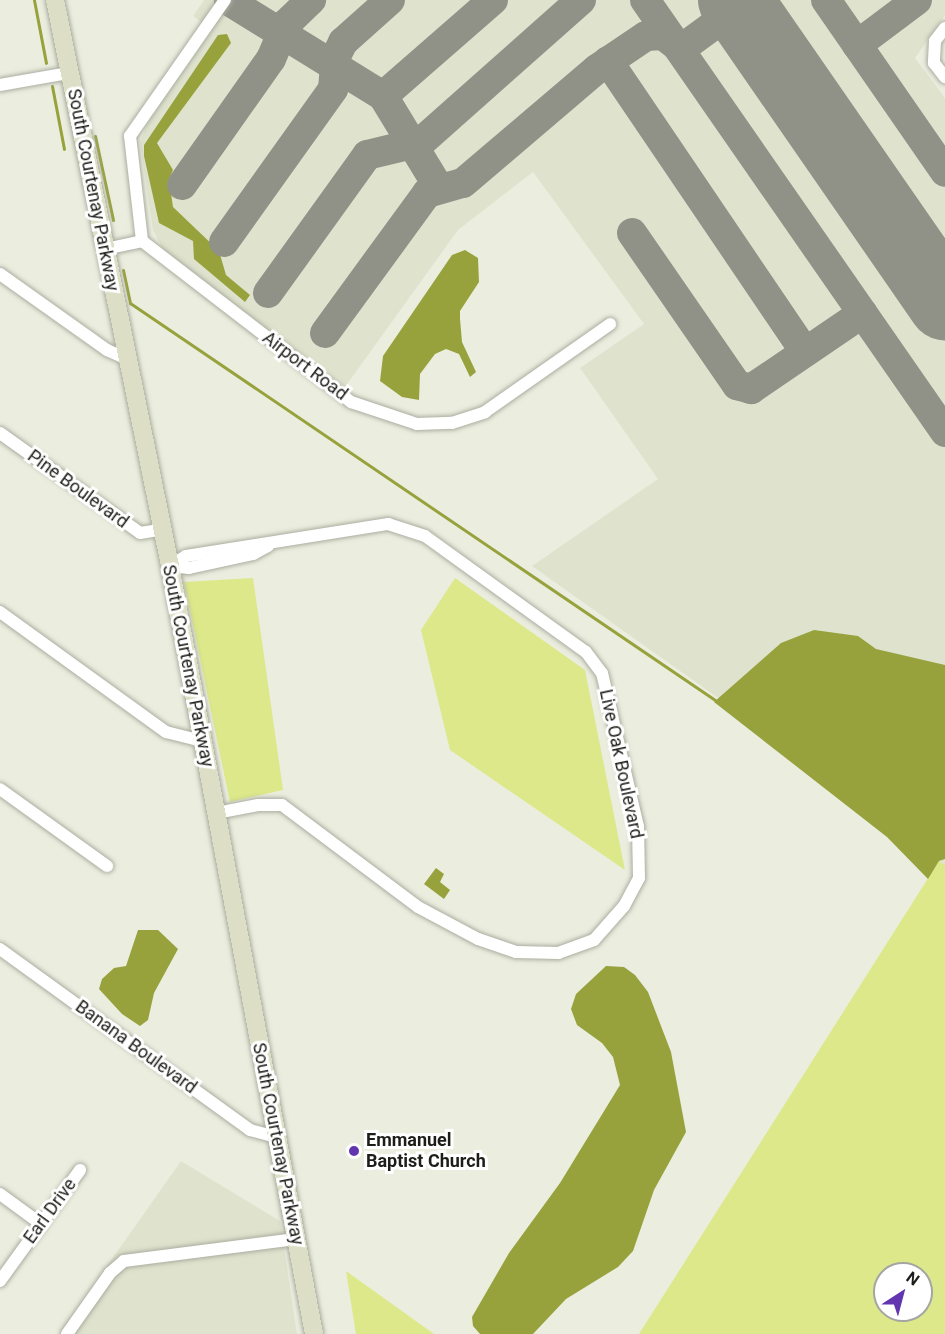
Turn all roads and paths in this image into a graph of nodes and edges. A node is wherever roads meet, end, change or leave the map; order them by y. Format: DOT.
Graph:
graph roads {
  1 [pos="55,0"];
  2 [pos="225,0"];
  3 [pos="945,28"];
  4 [pos="69,73"];
  5 [pos="945,77"];
  6 [pos="0,85"];
  7 [pos="142,241"];
  8 [pos="105,249"];
  9 [pos="0,274"];
  10 [pos="610,324"];
  11 [pos="127,359"];
  12 [pos="0,433"];
  13 [pos="160,530"];
  14 [pos="170,566"];
  15 [pos="0,612"];
  16 [pos="202,741"];
  17 [pos="0,789"];
  18 [pos="216,813"];
  19 [pos="107,866"];
  20 [pos="0,949"];
  21 [pos="276,1137"];
  22 [pos="80,1170"];
  23 [pos="0,1194"];
  24 [pos="41,1224"];
  25 [pos="296,1239"];
  26 [pos="0,1281"];
  27 [pos="67,1334"];
  28 [pos="314,1334"];
  1 -- 4 [label="main road, South Courtenay Parkway"];
  2 -- 7 [label="street"];
  3 -- 5 [label="street"];
  4 -- 6 [label="street"];
  4 -- 8 [label="main road, South Courtenay Parkway"];
  7 -- 8 [label="street"];
  7 -- 10 [label="street, Airport Road"];
  8 -- 11 [label="main road, South Courtenay Parkway"];
  9 -- 11 [label="street"];
  11 -- 13 [label="main road, South Courtenay Parkway"];
  12 -- 13 [label="street, Pine Boulevard"];
  13 -- 14 [label="main road, South Courtenay Parkway"];
  14 -- 16 [label="main road, South Courtenay Parkway"];
  14 -- 18 [label="street, Live Oak Boulevard"];
  15 -- 16 [label="street"];
  16 -- 18 [label="main road, South Courtenay Parkway"];
  17 -- 19 [label="street"];
  18 -- 21 [label="main road, South Courtenay Parkway"];
  20 -- 21 [label="street, Banana Boulevard"];
  21 -- 25 [label="main road, South Courtenay Parkway"];
  22 -- 24 [label="street, Earl Drive"];
  23 -- 24 [label="street"];
  24 -- 26 [label="street, Earl Drive"];
  25 -- 27 [label="street"];
  25 -- 28 [label="main road, South Courtenay Parkway"];
}
